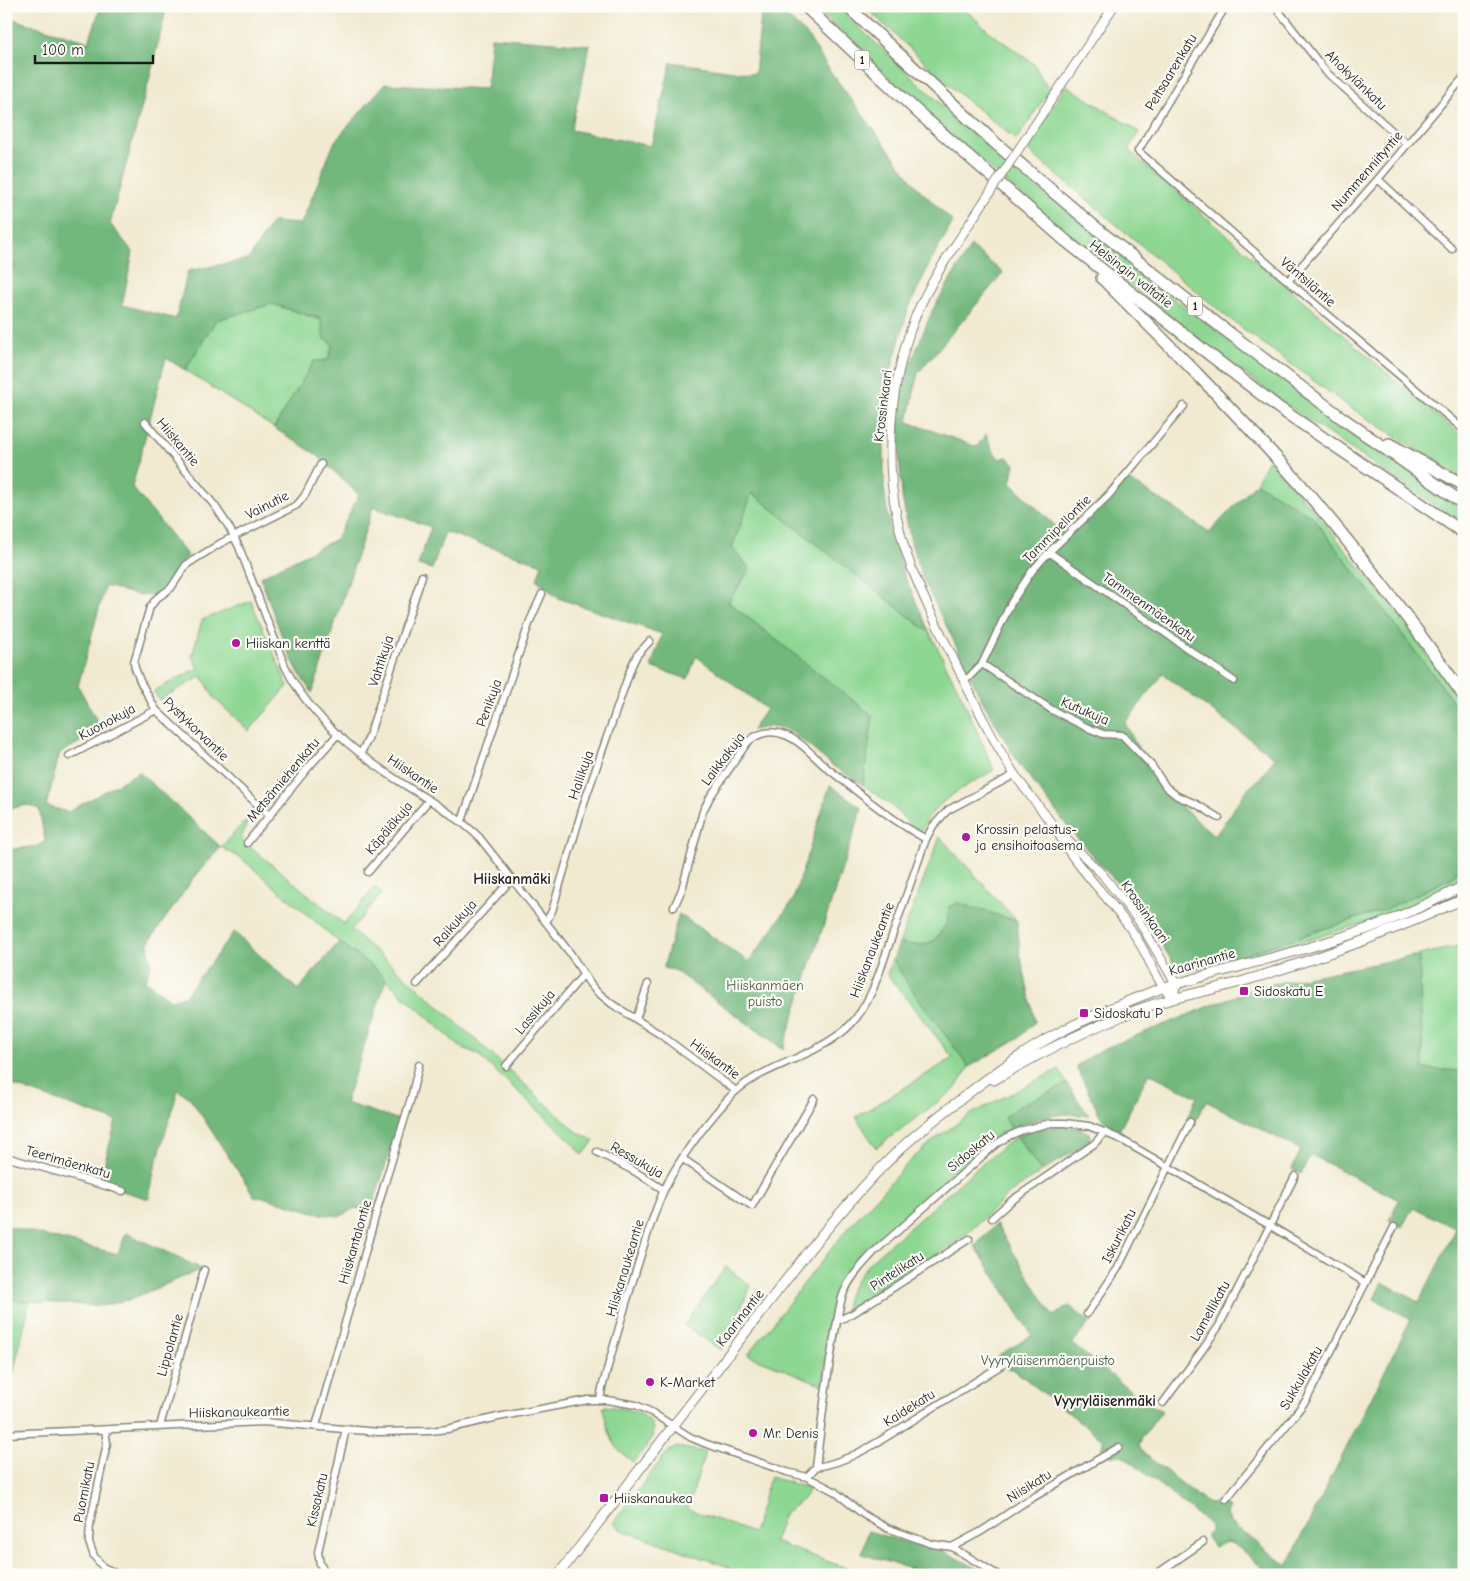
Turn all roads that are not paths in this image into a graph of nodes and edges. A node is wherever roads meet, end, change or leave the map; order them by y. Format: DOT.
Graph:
graph roads {
  1 [pos="805,6"];
  2 [pos="847,6"];
  3 [pos="1114,6"];
  4 [pos="1226,6"];
  5 [pos="1275,6"];
  6 [pos="1464,77"];
  7 [pos="1407,144"];
  8 [pos="1138,151"];
  9 [pos="1378,179"];
  10 [pos="1066,241"];
  11 [pos="1452,249"];
  12 [pos="1288,281"];
  13 [pos="1184,406"];
  14 [pos="1342,418"];
  15 [pos="145,422"];
  16 [pos="1464,430"];
  17 [pos="321,464"];
  18 [pos="1464,485"];
  19 [pos="1464,504"];
  20 [pos="1464,534"];
  21 [pos="234,536"];
  22 [pos="1049,552"];
  23 [pos="422,576"];
  24 [pos="542,594"];
  25 [pos="650,641"];
  26 [pos="982,664"];
  27 [pos="1234,681"];
  28 [pos="964,682"];
  29 [pos="1464,696"];
  30 [pos="156,710"];
  31 [pos="338,734"];
  32 [pos="361,753"];
  33 [pos="69,756"];
  34 [pos="1014,774"];
  35 [pos="428,800"];
  36 [pos="270,816"];
  37 [pos="1219,818"];
  38 [pos="462,821"];
  39 [pos="1055,829"];
  40 [pos="926,839"];
  41 [pos="247,843"];
  42 [pos="368,872"];
  43 [pos="512,879"];
  44 [pos="1464,886"];
  45 [pos="1464,899"];
  46 [pos="674,907"];
  47 [pos="546,922"];
  48 [pos="584,975"];
  49 [pos="417,984"];
  50 [pos="648,984"];
  51 [pos="1176,984"];
  52 [pos="1162,988"];
  53 [pos="1173,999"];
  54 [pos="636,1019"];
  55 [pos="419,1065"];
  56 [pos="506,1066"];
  57 [pos="736,1091"];
  58 [pos="964,1097"];
  59 [pos="814,1099"];
  60 [pos="1190,1122"];
  61 [pos="1105,1132"];
  62 [pos="597,1152"];
  63 [pos="6,1157"];
  64 [pos="683,1159"];
  65 [pos="1168,1166"];
  66 [pos="1295,1176"];
  67 [pos="664,1190"];
  68 [pos="123,1191"];
  69 [pos="992,1218"];
  70 [pos="1269,1225"];
  71 [pos="1394,1226"];
  72 [pos="969,1239"];
  73 [pos="204,1270"];
  74 [pos="1366,1283"];
  75 [pos="1087,1314"];
  76 [pos="837,1321"];
  77 [pos="1010,1360"];
  78 [pos="588,1400"];
  79 [pos="1163,1403"];
  80 [pos="160,1426"];
  81 [pos="316,1426"];
  82 [pos="674,1426"];
  83 [pos="346,1429"];
  84 [pos="105,1430"];
  85 [pos="6,1434"];
  86 [pos="1119,1447"];
  87 [pos="816,1467"];
  88 [pos="807,1477"];
  89 [pos="1226,1499"];
  90 [pos="1203,1542"];
  91 [pos="952,1547"];
  92 [pos="119,1575"];
  93 [pos="327,1575"];
  94 [pos="558,1575"];
  95 [pos="998,1575"];
  96 [pos="1155,1575"];
  1 -- 10 [label="highway, Helsingin valtatie / 1"];
  2 -- 14 [label="highway, Helsingin valtatie / 1"];
  3 -- 28 [label="street, Krossinkaari, bridge"];
  4 -- 8 [label="street, Peltsaarenkatu"];
  5 -- 7 [label="street, Ahokylänkatu"];
  6 -- 7 [label="street, Nummenniityntie"];
  7 -- 9 [label="street, Nummenniityntie"];
  8 -- 12 [label="street, Väntsiläntie"];
  9 -- 11 [label="street"];
  9 -- 12 [label="street, Nummenniityntie"];
  10 -- 20 [label="highway, Helsingin valtatie / 1"];
  10 -- 29 [label="highway"];
  12 -- 16 [label="street, Väntsiläntie"];
  13 -- 22 [label="street, Tammipellontie"];
  14 -- 18 [label="highway"];
  14 -- 19 [label="highway, Helsingin valtatie / 1"];
  15 -- 21 [label="street, Hiiskantie"];
  17 -- 21 [label="street, Vainutie"];
  21 -- 30 [label="street, Pystykorvantie"];
  21 -- 31 [label="street, Hiiskantie"];
  22 -- 26 [label="street, Tammipellontie"];
  22 -- 27 [label="street, Tammenmäenkatu"];
  23 -- 32 [label="street, Vahtikuja"];
  24 -- 38 [label="street, Penikuja"];
  25 -- 47 [label="street, Hallikuja"];
  26 -- 28 [label="street, Tammipellontie"];
  26 -- 37 [label="street, Kutukuja"];
  28 -- 34 [label="street, Krossinkaari"];
  30 -- 33 [label="street, Kuonokuja"];
  30 -- 36 [label="street, Pystykorvantie"];
  31 -- 32 [label="street, Hiiskantie"];
  31 -- 36 [label="street, Metsämiehenkatu"];
  32 -- 35 [label="street, Hiiskantie"];
  34 -- 39 [label="street, Krossinkaari"];
  34 -- 40 [label="street, Hiiskanaukeantie"];
  35 -- 38 [label="street, Hiiskantie"];
  35 -- 42 [label="street, Käpäläkuja"];
  36 -- 41 [label="street, Metsämiehenkatu"];
  38 -- 43 [label="street, Hiiskantie"];
  39 -- 51 [label="street, Krossinkaari"];
  39 -- 52 [label="street, Krossinkaari"];
  40 -- 46 [label="street, Laikkakuja"];
  40 -- 57 [label="street, Hiiskanaukeantie"];
  43 -- 47 [label="street, Hiiskantie"];
  43 -- 49 [label="street, Raikukuja"];
  44 -- 51 [label="main road, Kaarinantie"];
  45 -- 53 [label="main road, Kaarinantie"];
  47 -- 48 [label="street, Hiiskantie"];
  48 -- 54 [label="street, Hiiskantie"];
  48 -- 56 [label="street, Lassikuja"];
  50 -- 54 [label="street"];
  51 -- 52 [label="main road, Kaarinantie"];
  51 -- 53 [label="street"];
  52 -- 53 [label="street, Krossinkaari"];
  52 -- 58 [label="main road, Kaarinantie"];
  53 -- 58 [label="main road, Kaarinantie"];
  54 -- 57 [label="street, Hiiskantie"];
  55 -- 81 [label="street, Hiiskantalontie"];
  57 -- 64 [label="street, Hiiskanaukeantie"];
  58 -- 82 [label="main road, Kaarinantie"];
  59 -- 64 [label="street"];
  60 -- 65 [label="street, Iskurikatu"];
  61 -- 65 [label="street, Sidoskatu"];
  61 -- 69 [label="street"];
  61 -- 76 [label="street, Sidoskatu"];
  62 -- 67 [label="street, Ressukuja"];
  63 -- 68 [label="street, Teerimäenkatu"];
  64 -- 67 [label="street, Hiiskanaukeantie"];
  65 -- 70 [label="street, Sidoskatu"];
  65 -- 75 [label="street, Iskurikatu"];
  66 -- 70 [label="street, Lamellikatu"];
  67 -- 78 [label="street, Hiiskanaukeantie"];
  70 -- 74 [label="street, Sidoskatu"];
  70 -- 79 [label="street, Lamellikatu"];
  71 -- 74 [label="street, Sukkulakatu"];
  72 -- 76 [label="street, Pintelikatu"];
  73 -- 80 [label="street, Lippolantie"];
  74 -- 89 [label="street, Sukkulakatu"];
  76 -- 87 [label="street, Sidoskatu"];
  77 -- 87 [label="street, Kaidekatu"];
  78 -- 82 [label="street, Hiiskanaukeantie"];
  78 -- 83 [label="street, Hiiskanaukeantie"];
  80 -- 81 [label="street, Hiiskanaukeantie"];
  80 -- 84 [label="street, Hiiskanaukeantie"];
  81 -- 83 [label="street, Hiiskanaukeantie"];
  82 -- 88 [label="street, Hiiskanaukeantie"];
  82 -- 94 [label="main road, Kaarinantie"];
  83 -- 93 [label="street, Kissakatu"];
  84 -- 85 [label="street, Hiiskanaukeantie"];
  84 -- 92 [label="street, Puomikatu"];
  86 -- 91 [label="street, Niisikatu"];
  87 -- 88 [label="street"];
  88 -- 91 [label="street, Hiiskanaukeantie"];
  90 -- 96 [label="street"];
  91 -- 95 [label="street"];
}
